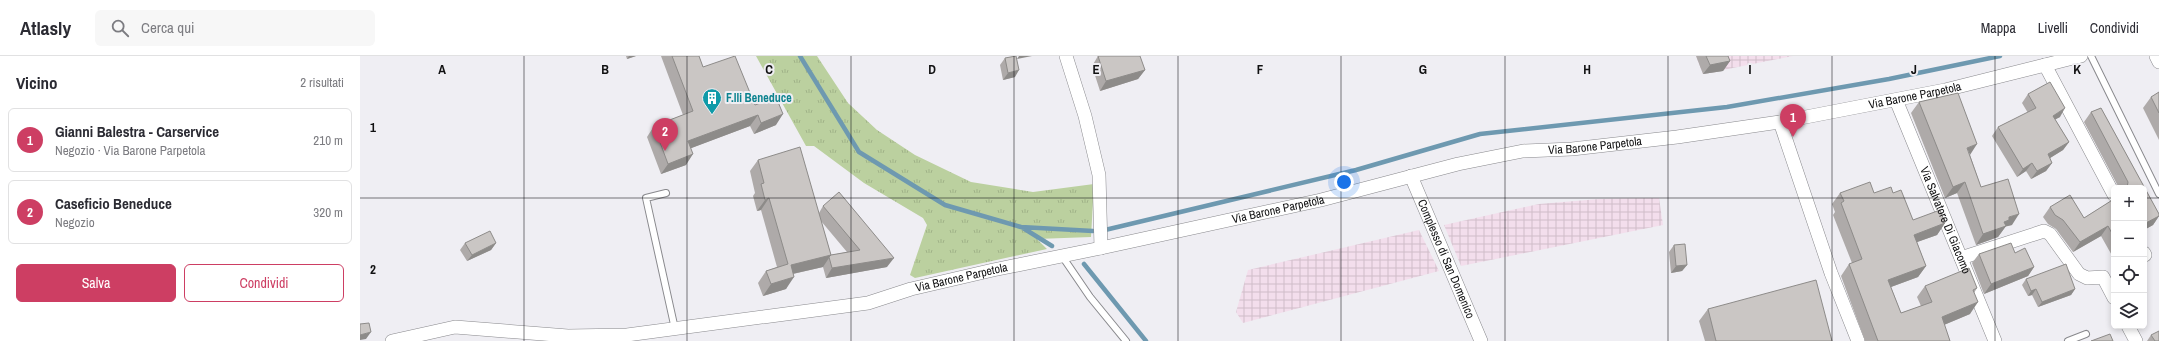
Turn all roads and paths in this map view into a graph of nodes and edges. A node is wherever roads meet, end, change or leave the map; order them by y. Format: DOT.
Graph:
graph roads {
  1 [pos="1066,56"];
  2 [pos="2082,56"];
  3 [pos="2091,56"];
  4 [pos="2156,56"];
  5 [pos="2159,62"];
  6 [pos="2046,65"];
  7 [pos="1896,100"];
  8 [pos="1780,122"];
  9 [pos="1411,176"];
  10 [pos="2111,190"];
  11 [pos="666,193"];
  12 [pos="2159,194"];
  13 [pos="1101,248"];
  14 [pos="1062,256"];
  15 [pos="1961,258"];
  16 [pos="2112,293"];
  17 [pos="675,329"];
  18 [pos="2130,329"];
  19 [pos="2086,334"];
  20 [pos="399,340"];
  21 [pos="1126,341"];
  22 [pos="1481,341"];
  23 [pos="1858,341"];
  24 [pos="1995,341"];
  25 [pos="2068,341"];
  26 [pos="2136,341"];
  1 -- 13 [label="street"];
  2 -- 6 [label="street, Via Barone Parpetola"];
  3 -- 12 [label="lane"];
  4 -- 5 [label="street"];
  6 -- 7 [label="street, Via Barone Parpetola"];
  6 -- 10 [label="street"];
  7 -- 8 [label="street, Via Barone Parpetola"];
  7 -- 15 [label="street, Via Salvatore Di Giacomo"];
  8 -- 9 [label="street, Via Barone Parpetola"];
  8 -- 23 [label="street"];
  9 -- 13 [label="street, Via Barone Parpetola"];
  9 -- 22 [label="street, Complesso di San Domenico"];
  11 -- 17 [label="lane"];
  13 -- 14 [label="street, Via Barone Parpetola"];
  14 -- 17 [label="street, Via Barone Parpetola"];
  14 -- 21 [label="lane"];
  15 -- 16 [label="street"];
  15 -- 24 [label="street, Via Salvatore Di Giacomo"];
  17 -- 20 [label="street, Via Barone Parpetola"];
  18 -- 26 [label="street"];
  19 -- 25 [label="lane"];
}
